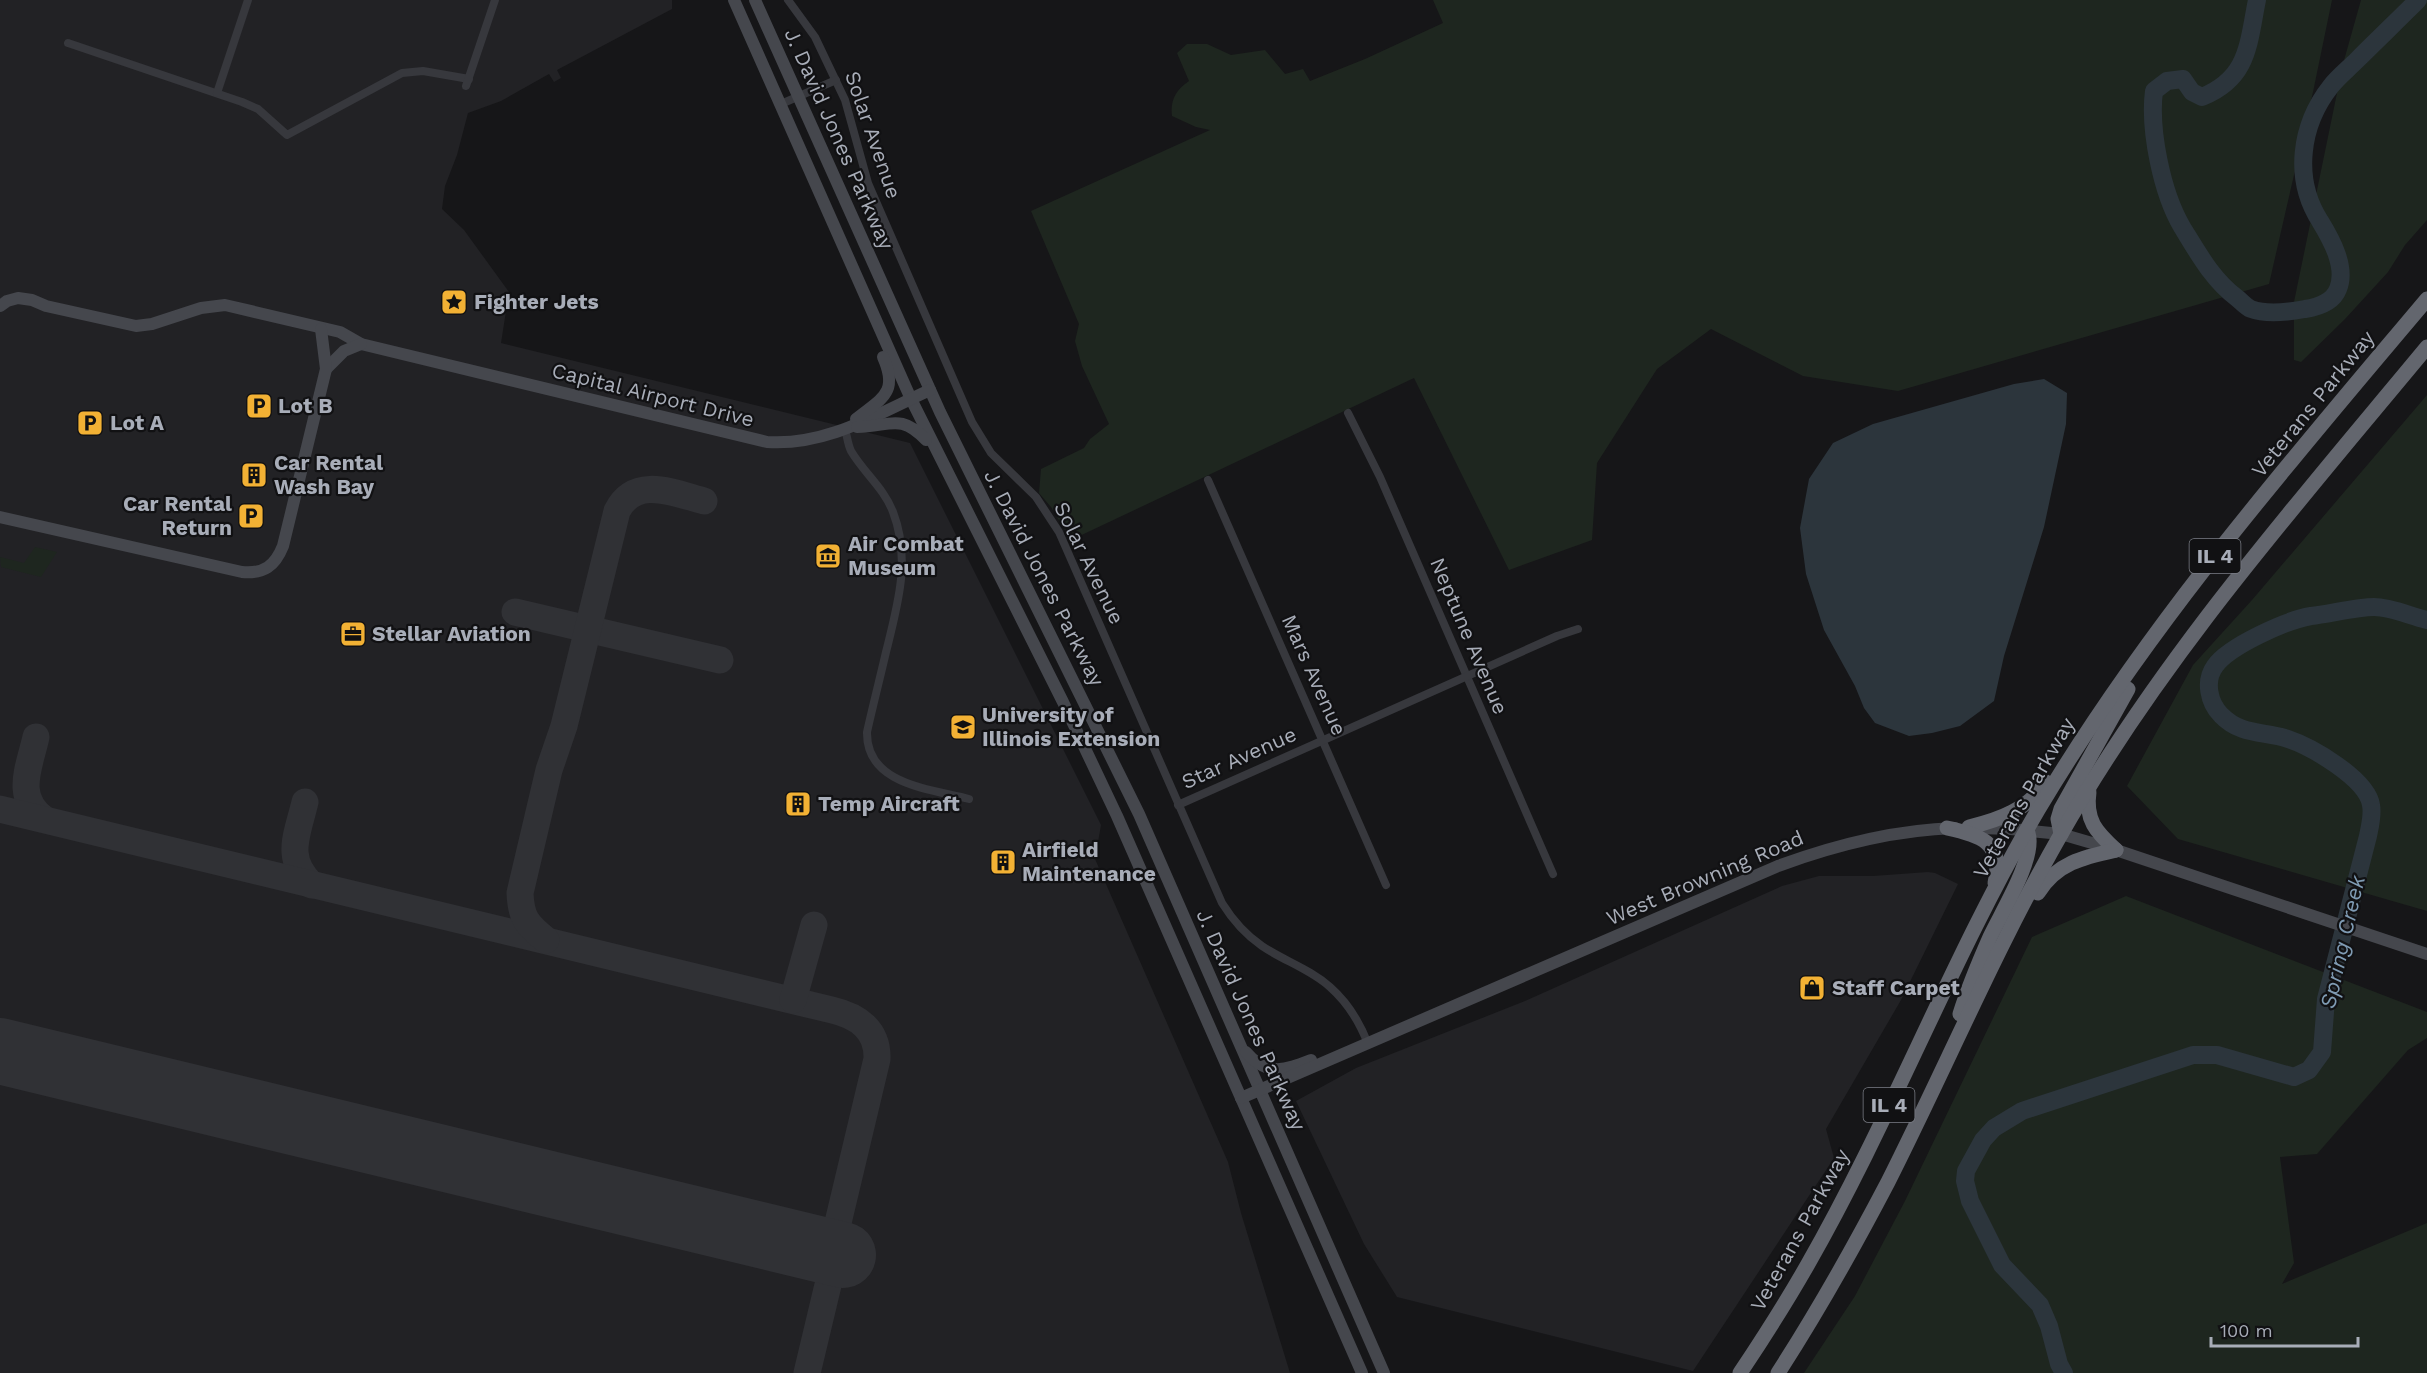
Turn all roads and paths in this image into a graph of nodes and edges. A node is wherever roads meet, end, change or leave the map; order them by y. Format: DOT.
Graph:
graph roads {
  1 [pos="248,0"];
  2 [pos="495,0"];
  3 [pos="734,0"];
  4 [pos="755,0"];
  5 [pos="788,0"];
  6 [pos="68,43"];
  7 [pos="836,80"];
  8 [pos="217,93"];
  9 [pos="799,96"];
  10 [pos="781,104"];
  11 [pos="844,251"];
  12 [pos="2427,298"];
  13 [pos="0,306"];
  14 [pos="321,329"];
  15 [pos="361,344"];
  16 [pos="2427,347"];
  17 [pos="326,369"];
  18 [pos="930,390"];
  19 [pos="911,399"];
  20 [pos="1348,413"];
  21 [pos="847,428"];
  22 [pos="938,453"];
  23 [pos="1208,480"];
  24 [pos="0,517"];
  25 [pos="2190,586"];
  26 [pos="1578,628"];
  27 [pos="1467,676"];
  28 [pos="2109,700"];
  29 [pos="1323,740"];
  30 [pos="2091,785"];
  31 [pos="969,799"];
  32 [pos="1178,804"];
  33 [pos="1969,827"];
  34 [pos="1947,828"];
  35 [pos="2027,831"];
  36 [pos="2061,834"];
  37 [pos="2116,850"];
  38 [pos="1553,874"];
  39 [pos="1386,885"];
  40 [pos="1994,891"];
  41 [pos="2427,954"];
  42 [pos="1991,970"];
  43 [pos="1368,1044"];
  44 [pos="1241,1046"];
  45 [pos="1353,1051"];
  46 [pos="1948,1058"];
  47 [pos="1261,1090"];
  48 [pos="1241,1098"];
  49 [pos="1362,1373"];
  50 [pos="1384,1373"];
  51 [pos="1740,1373"];
  52 [pos="1778,1373"];
  1 -- 8 [label="street"];
  2 -- 8 [label="street"];
  3 -- 10 [label="main road, J. David Jones Parkway"];
  4 -- 9 [label="main road, J. David Jones Parkway"];
  5 -- 7 [label="street, Solar Avenue"];
  6 -- 8 [label="street"];
  7 -- 9 [label="street"];
  7 -- 32 [label="street, Solar Avenue"];
  9 -- 10 [label="street"];
  9 -- 18 [label="main road, J. David Jones Parkway"];
  10 -- 11 [label="main road, J. David Jones Parkway"];
  11 -- 19 [label="main road, J. David Jones Parkway"];
  11 -- 21 [label="main road"];
  12 -- 25 [label="highway, Veterans Parkway / IL 4"];
  13 -- 14 [label="main road, Capital Airport Drive"];
  14 -- 15 [label="main road, Capital Airport Drive"];
  14 -- 17 [label="main road"];
  15 -- 17 [label="main road"];
  15 -- 21 [label="main road, Capital Airport Drive"];
  16 -- 30 [label="highway, IL 4"];
  17 -- 24 [label="main road"];
  18 -- 19 [label="main road, Capital Airport Drive"];
  18 -- 44 [label="main road, J. David Jones Parkway"];
  19 -- 21 [label="main road, Capital Airport Drive"];
  19 -- 22 [label="main road, J. David Jones Parkway"];
  20 -- 27 [label="street, Neptune Avenue"];
  21 -- 22 [label="main road"];
  21 -- 31 [label="street"];
  22 -- 48 [label="main road, J. David Jones Parkway"];
  23 -- 29 [label="street, Mars Avenue"];
  25 -- 28 [label="highway, Veterans Parkway / IL 4"];
  25 -- 36 [label="highway"];
  26 -- 27 [label="street, Star Avenue"];
  27 -- 29 [label="street, Star Avenue"];
  27 -- 38 [label="street, Neptune Avenue"];
  28 -- 33 [label="highway"];
  28 -- 35 [label="highway, Veterans Parkway / IL 4"];
  29 -- 32 [label="street, Star Avenue"];
  29 -- 39 [label="street, Mars Avenue"];
  30 -- 36 [label="highway, IL 4"];
  30 -- 37 [label="highway"];
  32 -- 43 [label="street, Solar Avenue"];
  33 -- 34 [label="main road, West Browning Road"];
  33 -- 35 [label="main road, West Browning Road"];
  34 -- 40 [label="highway"];
  34 -- 43 [label="main road, West Browning Road"];
  35 -- 36 [label="main road, West Browning Road"];
  35 -- 40 [label="highway, Veterans Parkway / IL 4"];
  35 -- 46 [label="highway"];
  36 -- 37 [label="main road, West Browning Road"];
  36 -- 42 [label="highway, IL 4"];
  37 -- 41 [label="main road, West Browning Road"];
  37 -- 42 [label="highway"];
  40 -- 51 [label="highway, Veterans Parkway / IL 4"];
  42 -- 46 [label="highway, IL 4"];
  43 -- 45 [label="main road, West Browning Road"];
  44 -- 45 [label="main road"];
  44 -- 47 [label="main road, J. David Jones Parkway"];
  45 -- 47 [label="main road, West Browning Road"];
  46 -- 52 [label="highway, IL 4"];
  47 -- 48 [label="main road, West Browning Road"];
  47 -- 50 [label="main road, J. David Jones Parkway"];
  48 -- 49 [label="main road, J. David Jones Parkway"];
}
